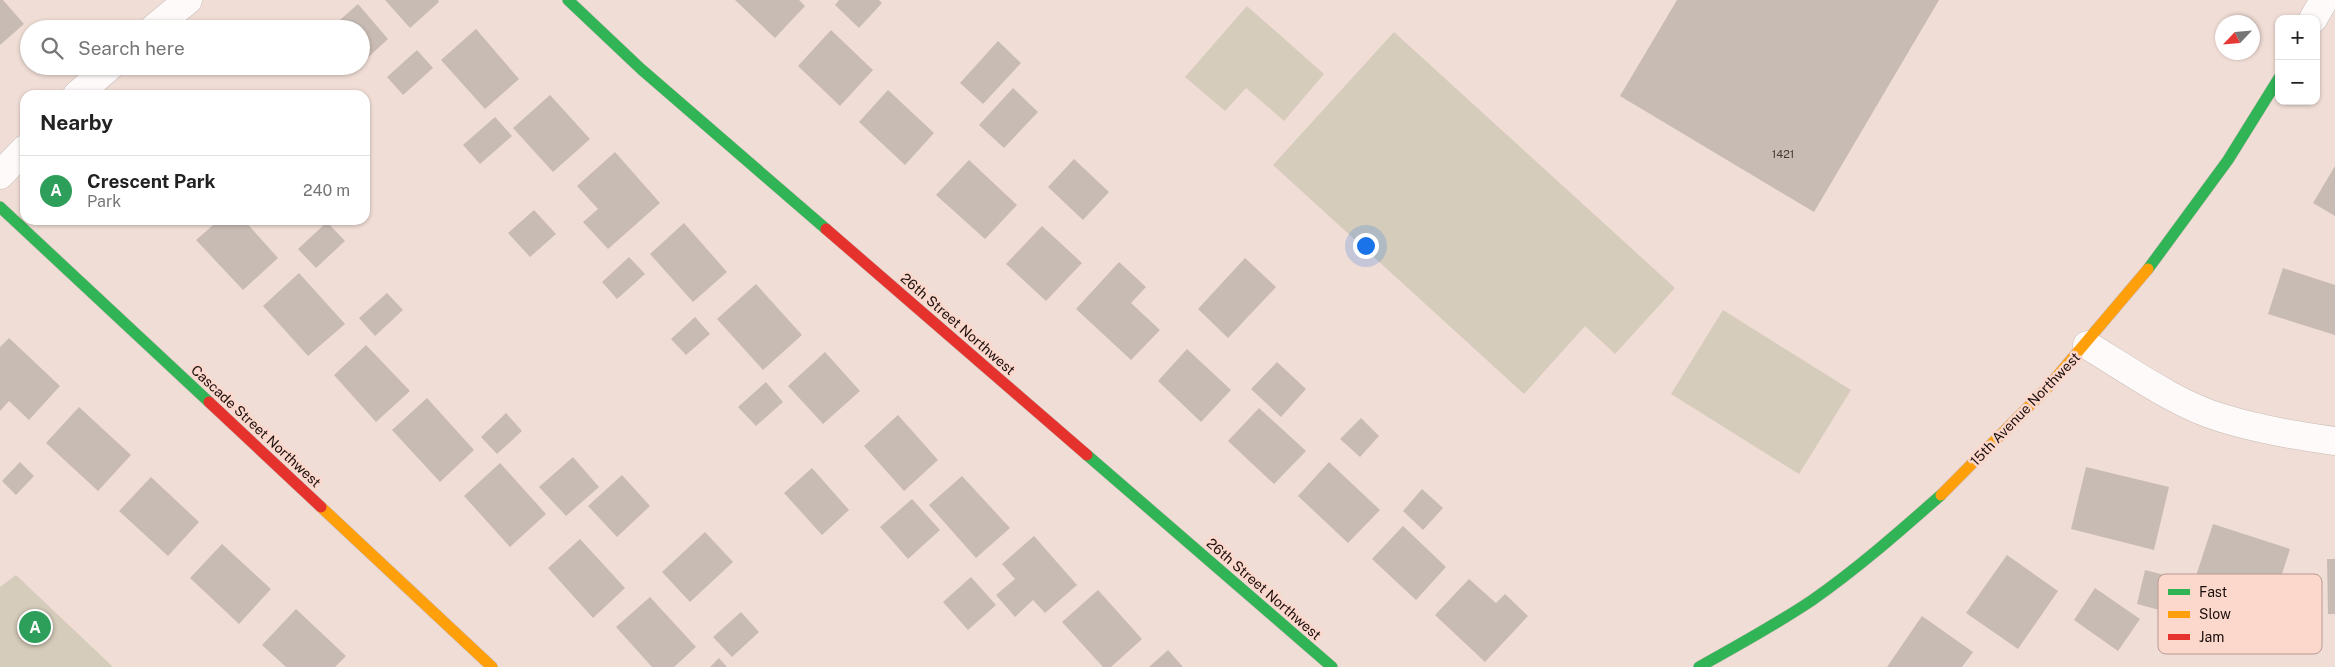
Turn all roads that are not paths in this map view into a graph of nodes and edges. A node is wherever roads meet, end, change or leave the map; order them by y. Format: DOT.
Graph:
graph roads {
  1 [pos="188,0"];
  2 [pos="568,0"];
  3 [pos="2324,0"];
  4 [pos="2315,15"];
  5 [pos="164,20"];
  6 [pos="100,75"];
  7 [pos="2275,85"];
  8 [pos="83,90"];
  9 [pos="20,154"];
  10 [pos="0,175"];
  11 [pos="0,207"];
  12 [pos="2086,345"];
  13 [pos="2335,440"];
  14 [pos="492,667"];
  15 [pos="1332,667"];
  16 [pos="1699,667"];
  1 -- 5 [label="street"];
  2 -- 15 [label="street, 26th Street Northwest"];
  3 -- 4 [label="street"];
  6 -- 8 [label="street"];
  7 -- 12 [label="street, 15th Avenue Northwest"];
  9 -- 10 [label="street"];
  11 -- 14 [label="street, Cascade Street Northwest"];
  12 -- 13 [label="street"];
  12 -- 16 [label="street, 15th Avenue Northwest"];
}
